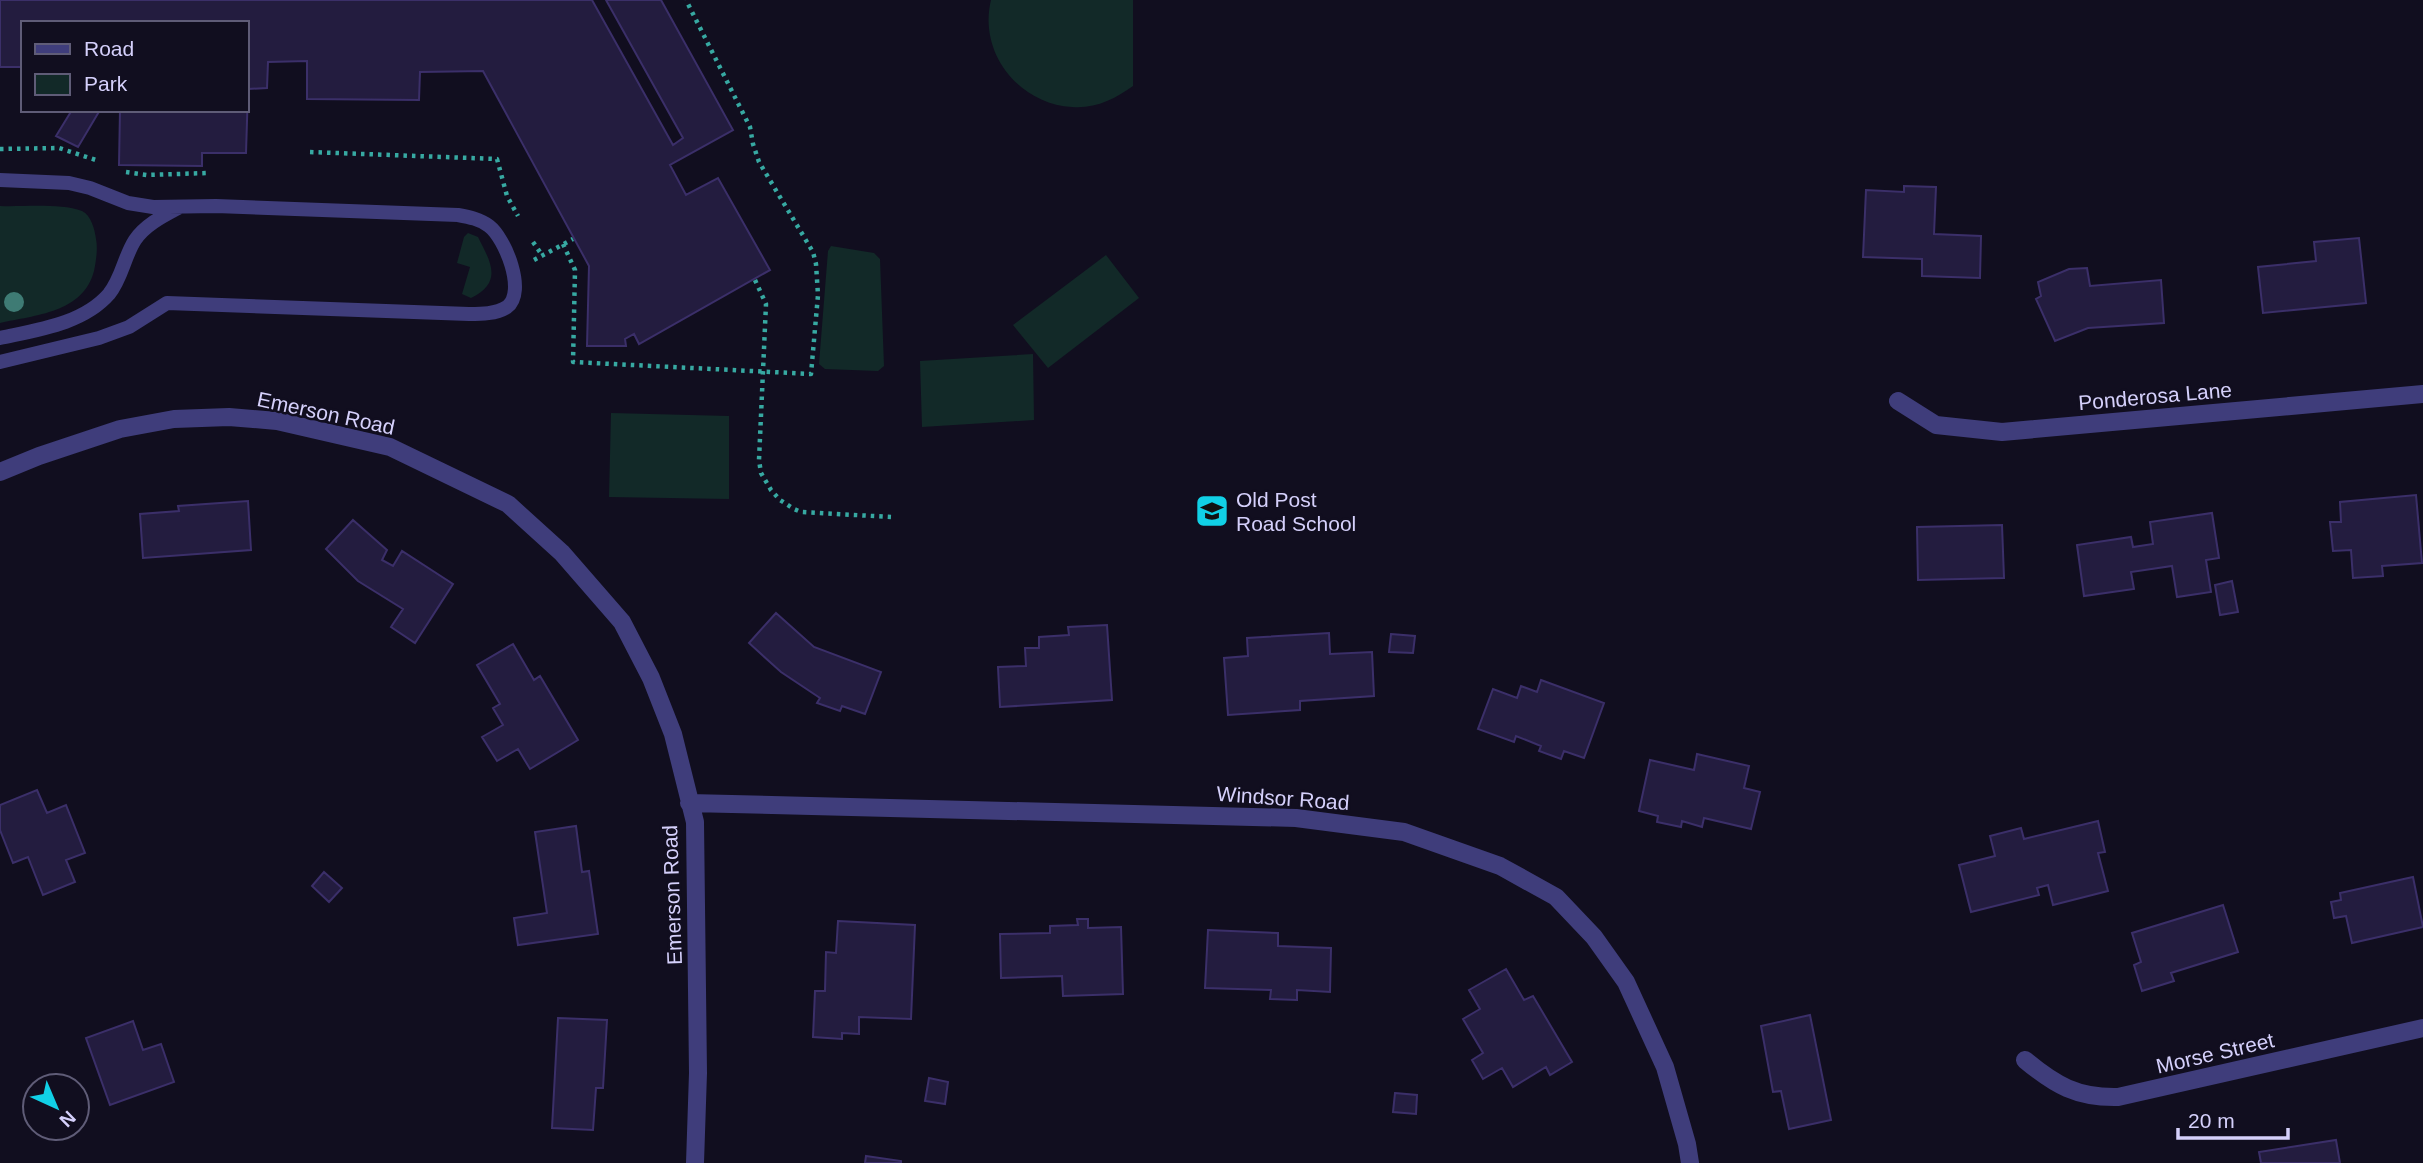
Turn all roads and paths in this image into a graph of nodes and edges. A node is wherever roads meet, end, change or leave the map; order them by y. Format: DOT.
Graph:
graph roads {
  1 [pos="686,0"];
  2 [pos="0,149"];
  3 [pos="310,152"];
  4 [pos="104,164"];
  5 [pos="118,170"];
  6 [pos="208,173"];
  7 [pos="0,180"];
  8 [pos="179,207"];
  9 [pos="522,222"];
  10 [pos="573,239"];
  11 [pos="531,240"];
  12 [pos="563,244"];
  13 [pos="542,255"];
  14 [pos="513,270"];
  15 [pos="754,279"];
  16 [pos="0,338"];
  17 [pos="0,362"];
  18 [pos="762,373"];
  19 [pos="2423,394"];
  20 [pos="1898,401"];
  21 [pos="0,472"];
  22 [pos="891,517"];
  23 [pos="689,803"];
  24 [pos="2423,1028"];
  25 [pos="2025,1059"];
  26 [pos="695,1163"];
  27 [pos="1690,1163"];
  1 -- 18 [label="path"];
  2 -- 4 [label="path"];
  3 -- 9 [label="path"];
  5 -- 6 [label="path"];
  7 -- 8 [label="lane"];
  8 -- 14 [label="lane"];
  8 -- 16 [label="lane"];
  10 -- 12 [label="path"];
  11 -- 13 [label="path"];
  12 -- 13 [label="path"];
  12 -- 18 [label="path"];
  13 -- 14 [label="path"];
  14 -- 17 [label="lane"];
  15 -- 18 [label="path"];
  18 -- 22 [label="path"];
  19 -- 20 [label="street, Ponderosa Lane"];
  21 -- 23 [label="street, Emerson Road"];
  23 -- 26 [label="street, Emerson Road"];
  23 -- 27 [label="street, Windsor Road"];
  24 -- 25 [label="street, Morse Street"];
}
